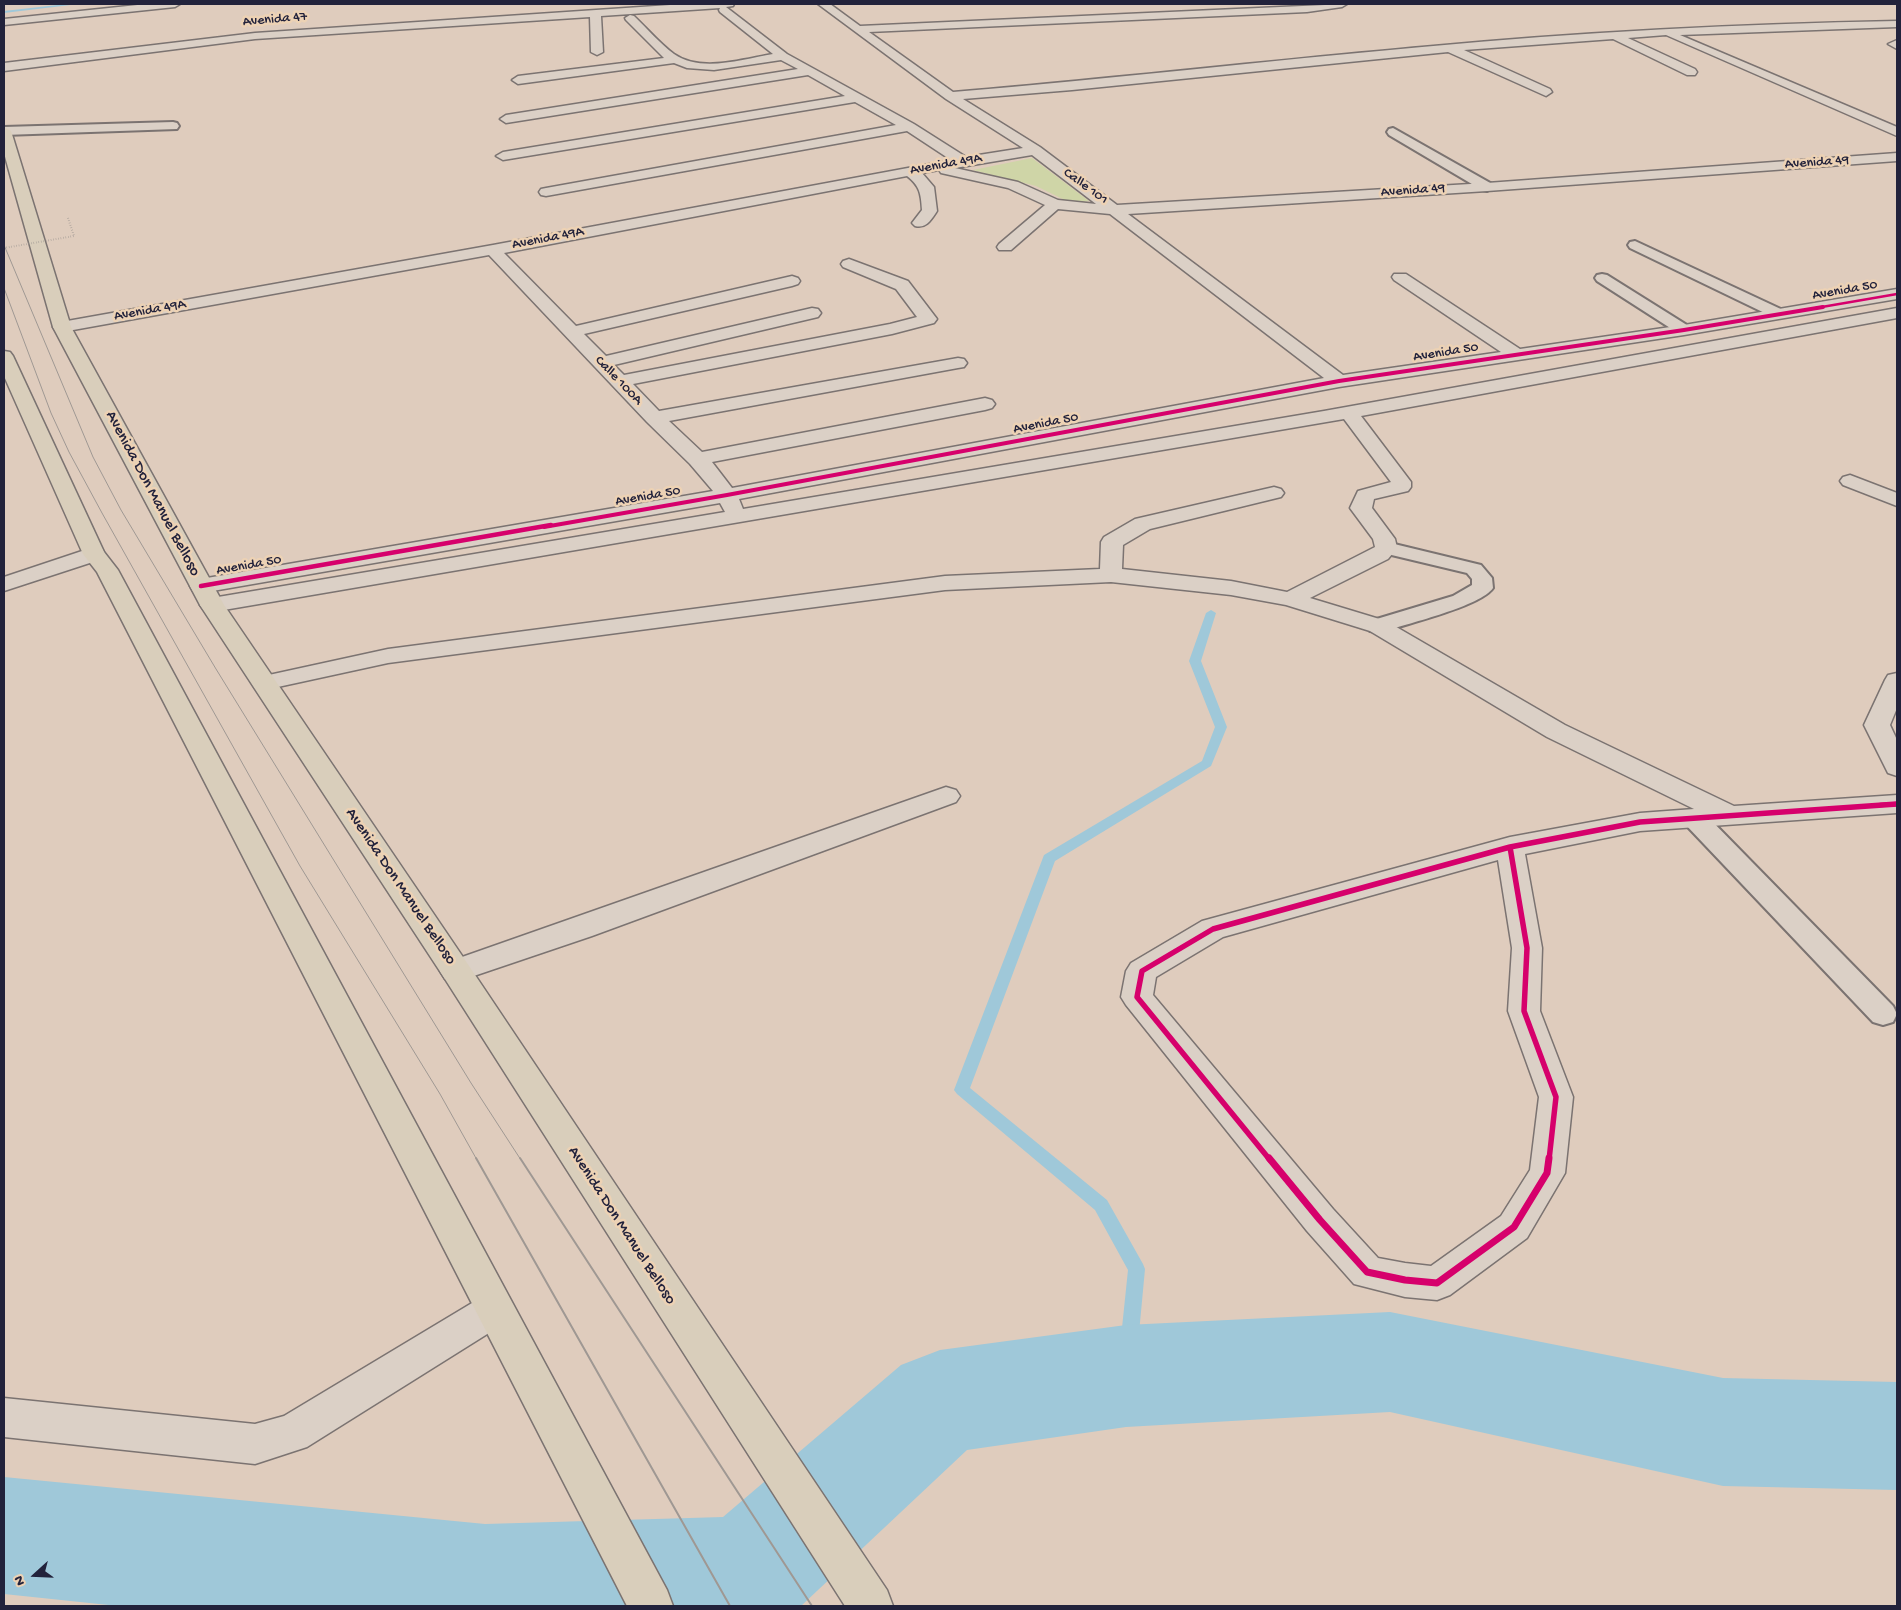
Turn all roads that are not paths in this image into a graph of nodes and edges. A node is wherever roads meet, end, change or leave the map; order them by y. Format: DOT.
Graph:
graph roads {
  1 [pos="175,4"];
  2 [pos="822,4"];
  3 [pos="1127,4"];
  4 [pos="1342,4"];
  5 [pos="726,7"];
  6 [pos="574,9"];
  7 [pos="595,12"];
  8 [pos="997,14"];
  9 [pos="1151,17"];
  10 [pos="630,18"];
  11 [pos="4,22"];
  12 [pos="1010,24"];
  13 [pos="1897,24"];
  14 [pos="859,30"];
  15 [pos="1665,32"];
  16 [pos="1614,36"];
  17 [pos="1580,38"];
  18 [pos="1451,48"];
  19 [pos="1604,50"];
  20 [pos="597,52"];
  21 [pos="783,56"];
  22 [pos="674,60"];
  23 [pos="4,67"];
  24 [pos="808,71"];
  25 [pos="1691,72"];
  26 [pos="518,80"];
  27 [pos="1546,92"];
  28 [pos="950,96"];
  29 [pos="857,98"];
  30 [pos="506,119"];
  31 [pos="173,126"];
  32 [pos="909,127"];
  33 [pos="4,131"];
  34 [pos="1392,132"];
  35 [pos="1897,132"];
  36 [pos="1035,150"];
  37 [pos="504,156"];
  38 [pos="1897,157"];
  39 [pos="964,162"];
  40 [pos="935,167"];
  41 [pos="910,171"];
  42 [pos="1487,187"];
  43 [pos="546,192"];
  44 [pos="1055,204"];
  45 [pos="1116,210"];
  46 [pos="920,223"];
  47 [pos="1635,245"];
  48 [pos="1004,246"];
  49 [pos="493,250"];
  50 [pos="849,264"];
  51 [pos="1400,277"];
  52 [pos="1602,278"];
  53 [pos="792,281"];
  54 [pos="1897,294"];
  55 [pos="812,313"];
  56 [pos="1897,313"];
  57 [pos="1779,314"];
  58 [pos="62,327"];
  59 [pos="1684,330"];
  60 [pos="571,332"];
  61 [pos="1516,354"];
  62 [pos="4,356"];
  63 [pos="601,363"];
  64 [pos="958,363"];
  65 [pos="1339,381"];
  66 [pos="621,382"];
  67 [pos="985,404"];
  68 [pos="1348,412"];
  69 [pos="654,418"];
  70 [pos="696,459"];
  71 [pos="1850,481"];
  72 [pos="1274,493"];
  73 [pos="727,495"];
  74 [pos="1897,500"];
  75 [pos="736,516"];
  76 [pos="1386,548"];
  77 [pos="94,554"];
  78 [pos="1111,575"];
  79 [pos="4,584"];
  80 [pos="207,596"];
  81 [pos="1290,600"];
  82 [pos="1378,626"];
  83 [pos="1897,680"];
  84 [pos="264,683"];
  85 [pos="1897,767"];
  86 [pos="946,796"];
  87 [pos="1897,804"];
  88 [pos="1730,816"];
  89 [pos="1694,818"];
  90 [pos="1510,847"];
  91 [pos="456,971"];
  92 [pos="1883,1014"];
  93 [pos="496,1309"];
  94 [pos="4,1418"];
  95 [pos="642,1588"];
  96 [pos="871,1606"];
  1 -- 11 [label="street"];
  2 -- 14 [label="street, Calle 101"];
  3 -- 9 [label="street"];
  4 -- 9 [label="street"];
  5 -- 7 [label="street, Avenida 47"];
  5 -- 21 [label="street"];
  6 -- 7 [label="street, Avenida 47"];
  6 -- 23 [label="street, Avenida 47"];
  7 -- 20 [label="street"];
  8 -- 12 [label="street"];
  9 -- 12 [label="street"];
  10 -- 22 [label="street"];
  12 -- 14 [label="street"];
  13 -- 15 [label="street"];
  14 -- 28 [label="street, Calle 101"];
  15 -- 16 [label="street"];
  15 -- 35 [label="street"];
  16 -- 17 [label="street"];
  16 -- 25 [label="street"];
  17 -- 18 [label="street"];
  17 -- 19 [label="street"];
  18 -- 27 [label="street"];
  18 -- 28 [label="street"];
  21 -- 22 [label="street"];
  21 -- 24 [label="street"];
  22 -- 26 [label="street"];
  24 -- 29 [label="street"];
  24 -- 30 [label="street"];
  28 -- 36 [label="street, Calle 101"];
  29 -- 32 [label="street"];
  29 -- 37 [label="street"];
  31 -- 33 [label="lane"];
  32 -- 39 [label="street"];
  32 -- 43 [label="street"];
  33 -- 58 [label="main road, Avenida Don Manuel Belloso"];
  34 -- 42 [label="lane"];
  36 -- 39 [label="street, Avenida 49A"];
  36 -- 45 [label="street, Calle 101"];
  38 -- 42 [label="street, Avenida 49"];
  39 -- 40 [label="street, Avenida 49A"];
  40 -- 41 [label="street, Avenida 49A"];
  40 -- 44 [label="street, Avenida 49"];
  41 -- 46 [label="street"];
  41 -- 49 [label="street, Avenida 49A"];
  42 -- 45 [label="street, Avenida 49"];
  44 -- 45 [label="street, Avenida 49"];
  44 -- 48 [label="street"];
  45 -- 65 [label="street, Calle 101"];
  47 -- 57 [label="lane"];
  49 -- 58 [label="street, Avenida 49A"];
  49 -- 60 [label="street, Calle 100A"];
  50 -- 66 [label="street"];
  51 -- 61 [label="street"];
  52 -- 59 [label="lane"];
  53 -- 60 [label="street"];
  54 -- 57 [label="street, Avenida 50"];
  55 -- 63 [label="street"];
  56 -- 68 [label="street, Avenida 50"];
  57 -- 59 [label="street, Avenida 50"];
  58 -- 80 [label="main road, Avenida Don Manuel Belloso"];
  59 -- 61 [label="street, Avenida 50"];
  60 -- 63 [label="street, Calle 100A"];
  61 -- 65 [label="street, Avenida 50"];
  62 -- 77 [label="main road"];
  63 -- 66 [label="street, Calle 100A"];
  64 -- 69 [label="street"];
  65 -- 73 [label="street, Avenida 50"];
  66 -- 69 [label="street, Calle 100A"];
  67 -- 70 [label="street"];
  68 -- 75 [label="street, Avenida 50"];
  68 -- 76 [label="street"];
  69 -- 70 [label="street, Calle 100A"];
  70 -- 73 [label="street, Calle 100A"];
  71 -- 74 [label="street"];
  72 -- 78 [label="street"];
  73 -- 75 [label="street, Calle 100A"];
  73 -- 80 [label="street, Avenida 50"];
  75 -- 80 [label="street, Avenida 50"];
  76 -- 81 [label="street"];
  76 -- 82 [label="lane"];
  77 -- 79 [label="street"];
  77 -- 93 [label="main road"];
  78 -- 81 [label="street"];
  78 -- 84 [label="street"];
  80 -- 84 [label="main road, Avenida Don Manuel Belloso"];
  81 -- 82 [label="street"];
  82 -- 88 [label="street"];
  83 -- 85 [label="street"];
  84 -- 91 [label="main road, Avenida Don Manuel Belloso"];
  86 -- 91 [label="street"];
  87 -- 88 [label="street"];
  88 -- 89 [label="street"];
  89 -- 90 [label="street"];
  89 -- 92 [label="lane"];
  90 -- 90 [label="street"];
  91 -- 96 [label="main road, Avenida Don Manuel Belloso"];
  93 -- 94 [label="street"];
  93 -- 95 [label="main road"];
}
